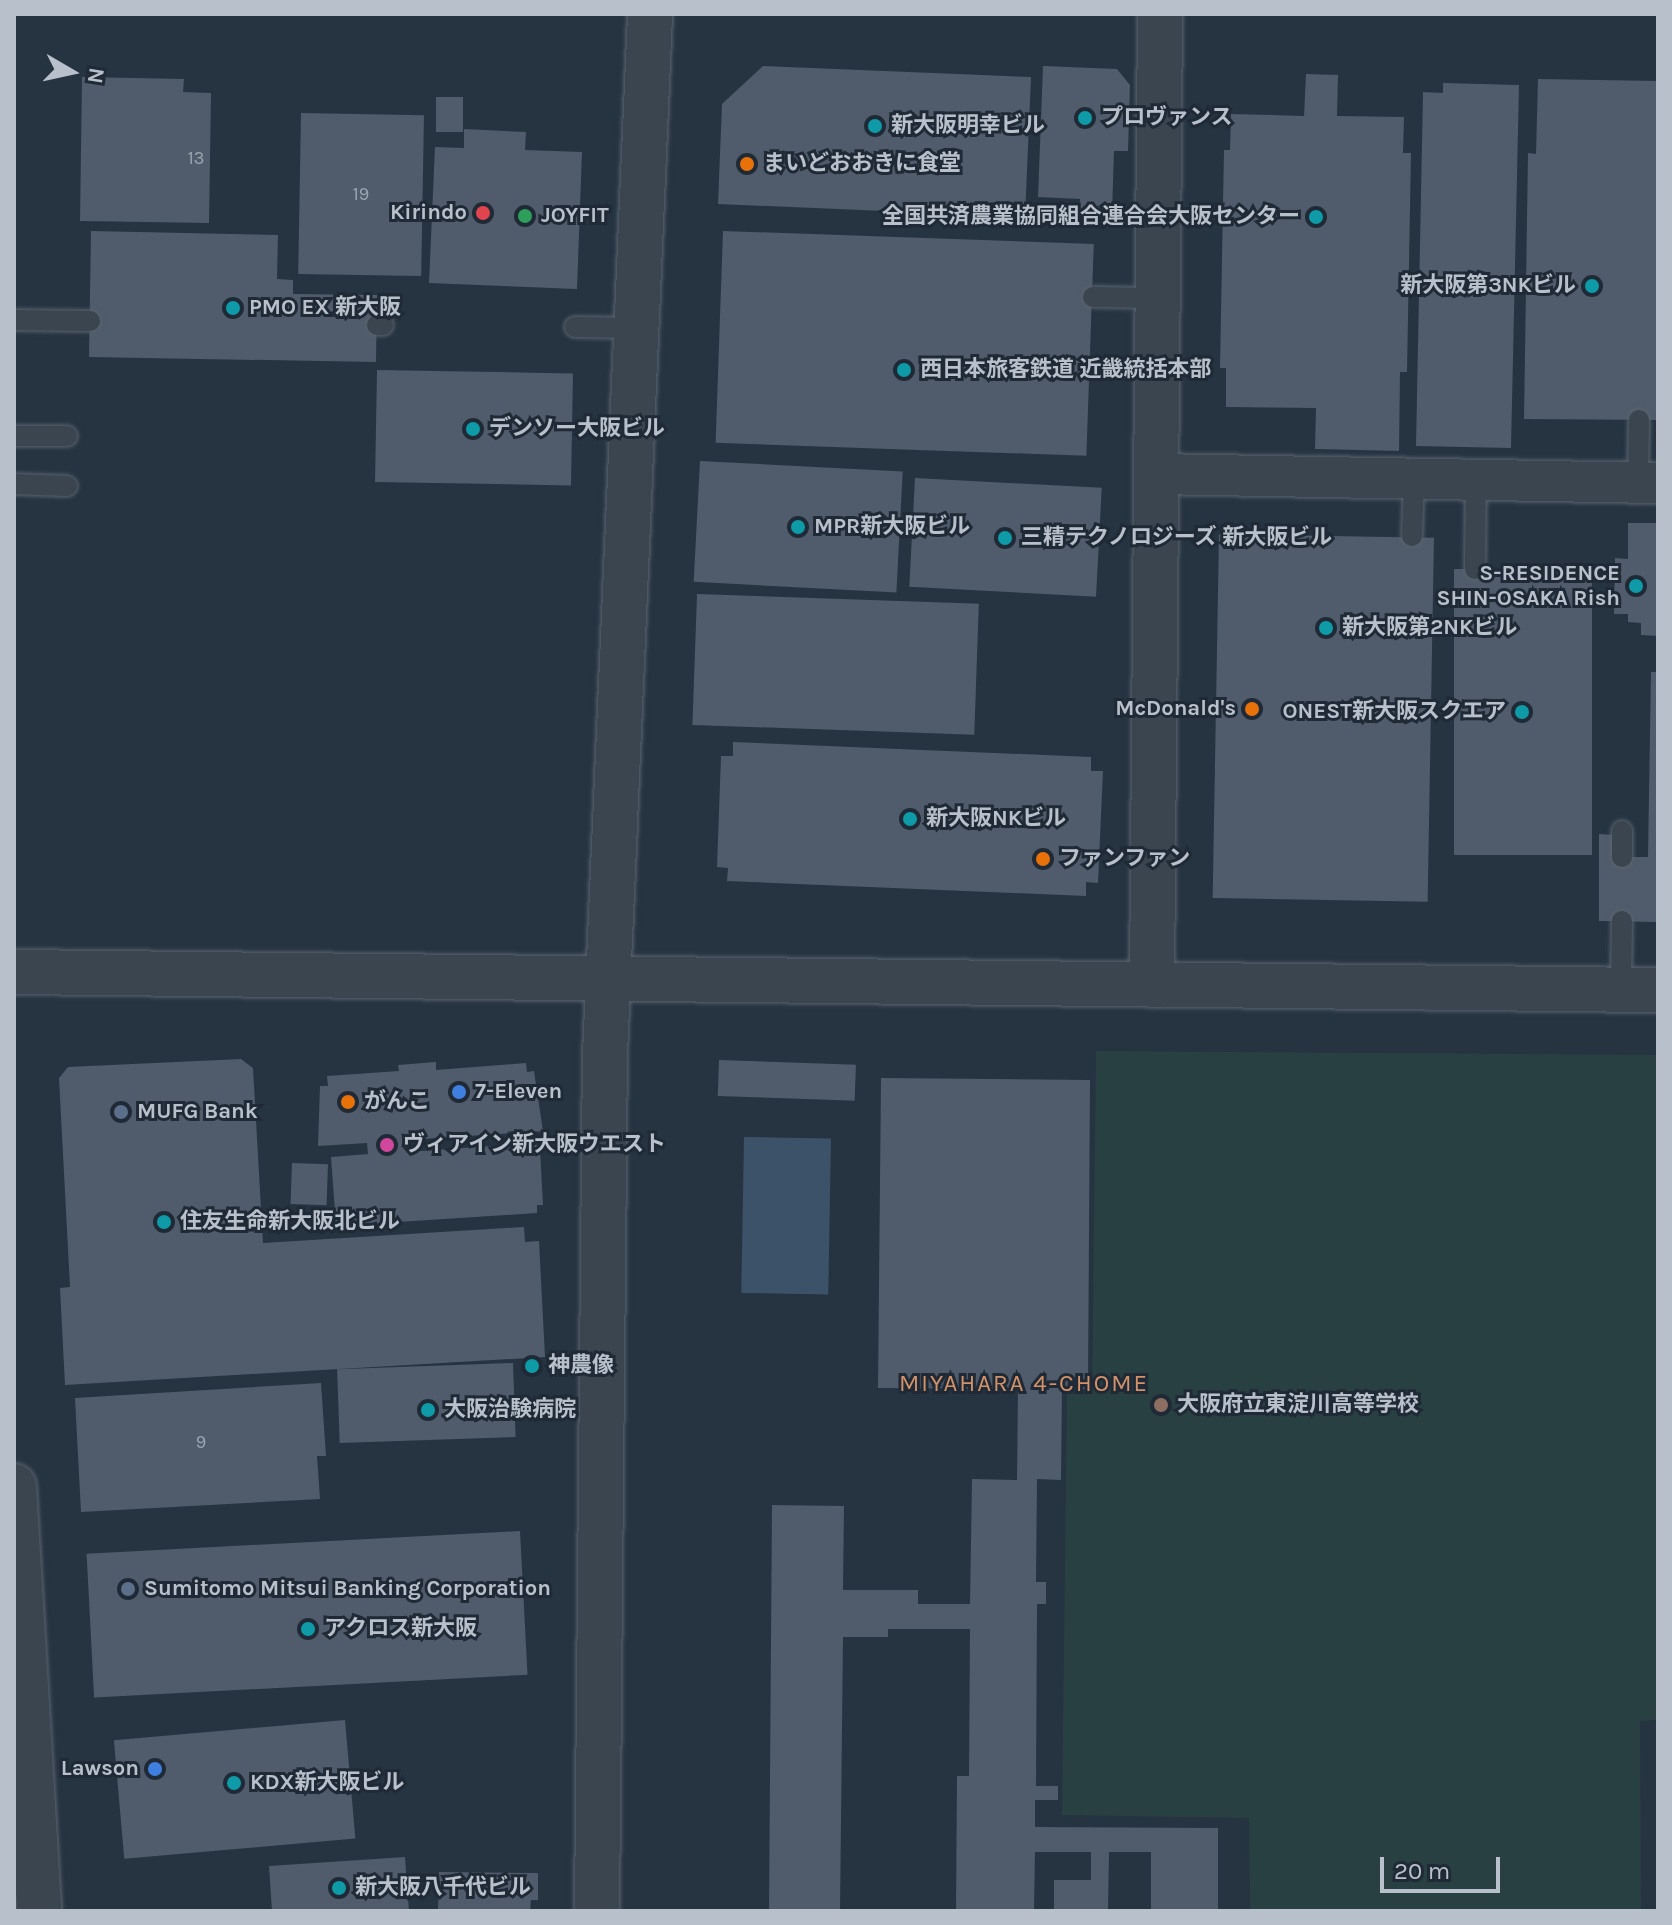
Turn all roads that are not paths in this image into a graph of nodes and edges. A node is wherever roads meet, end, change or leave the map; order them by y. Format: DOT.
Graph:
graph roads {
  1 [pos="650,14"];
  2 [pos="1160,14"];
  3 [pos="1093,297"];
  4 [pos="1156,298"];
  5 [pos="14,320"];
  6 [pos="90,321"];
  7 [pos="575,327"];
  8 [pos="639,328"];
  9 [pos="1639,420"];
  10 [pos="14,436"];
  11 [pos="67,436"];
  12 [pos="1155,474"];
  13 [pos="1414,479"];
  14 [pos="1476,480"];
  15 [pos="1648,483"];
  16 [pos="14,484"];
  17 [pos="67,486"];
  18 [pos="1412,536"];
  19 [pos="1475,569"];
  20 [pos="1622,831"];
  21 [pos="1622,857"];
  22 [pos="1622,921"];
  23 [pos="14,972"];
  24 [pos="608,978"];
  25 [pos="1152,985"];
  26 [pos="1640,990"];
  27 [pos="14,1486"];
  28 [pos="39,1911"];
  29 [pos="597,1911"];
  1 -- 8 [label="street"];
  2 -- 4 [label="street"];
  3 -- 4 [label="lane"];
  4 -- 12 [label="street"];
  5 -- 6 [label="lane"];
  7 -- 8 [label="lane"];
  8 -- 24 [label="street"];
  9 -- 15 [label="lane"];
  10 -- 11 [label="lane"];
  12 -- 13 [label="street"];
  12 -- 25 [label="street"];
  13 -- 14 [label="street"];
  13 -- 18 [label="lane"];
  14 -- 15 [label="street"];
  14 -- 19 [label="lane"];
  16 -- 17 [label="lane"];
  20 -- 21 [label="lane"];
  22 -- 26 [label="lane"];
  23 -- 24 [label="street"];
  24 -- 25 [label="street"];
  24 -- 29 [label="street"];
  25 -- 26 [label="street"];
  27 -- 28 [label="street"];
}
